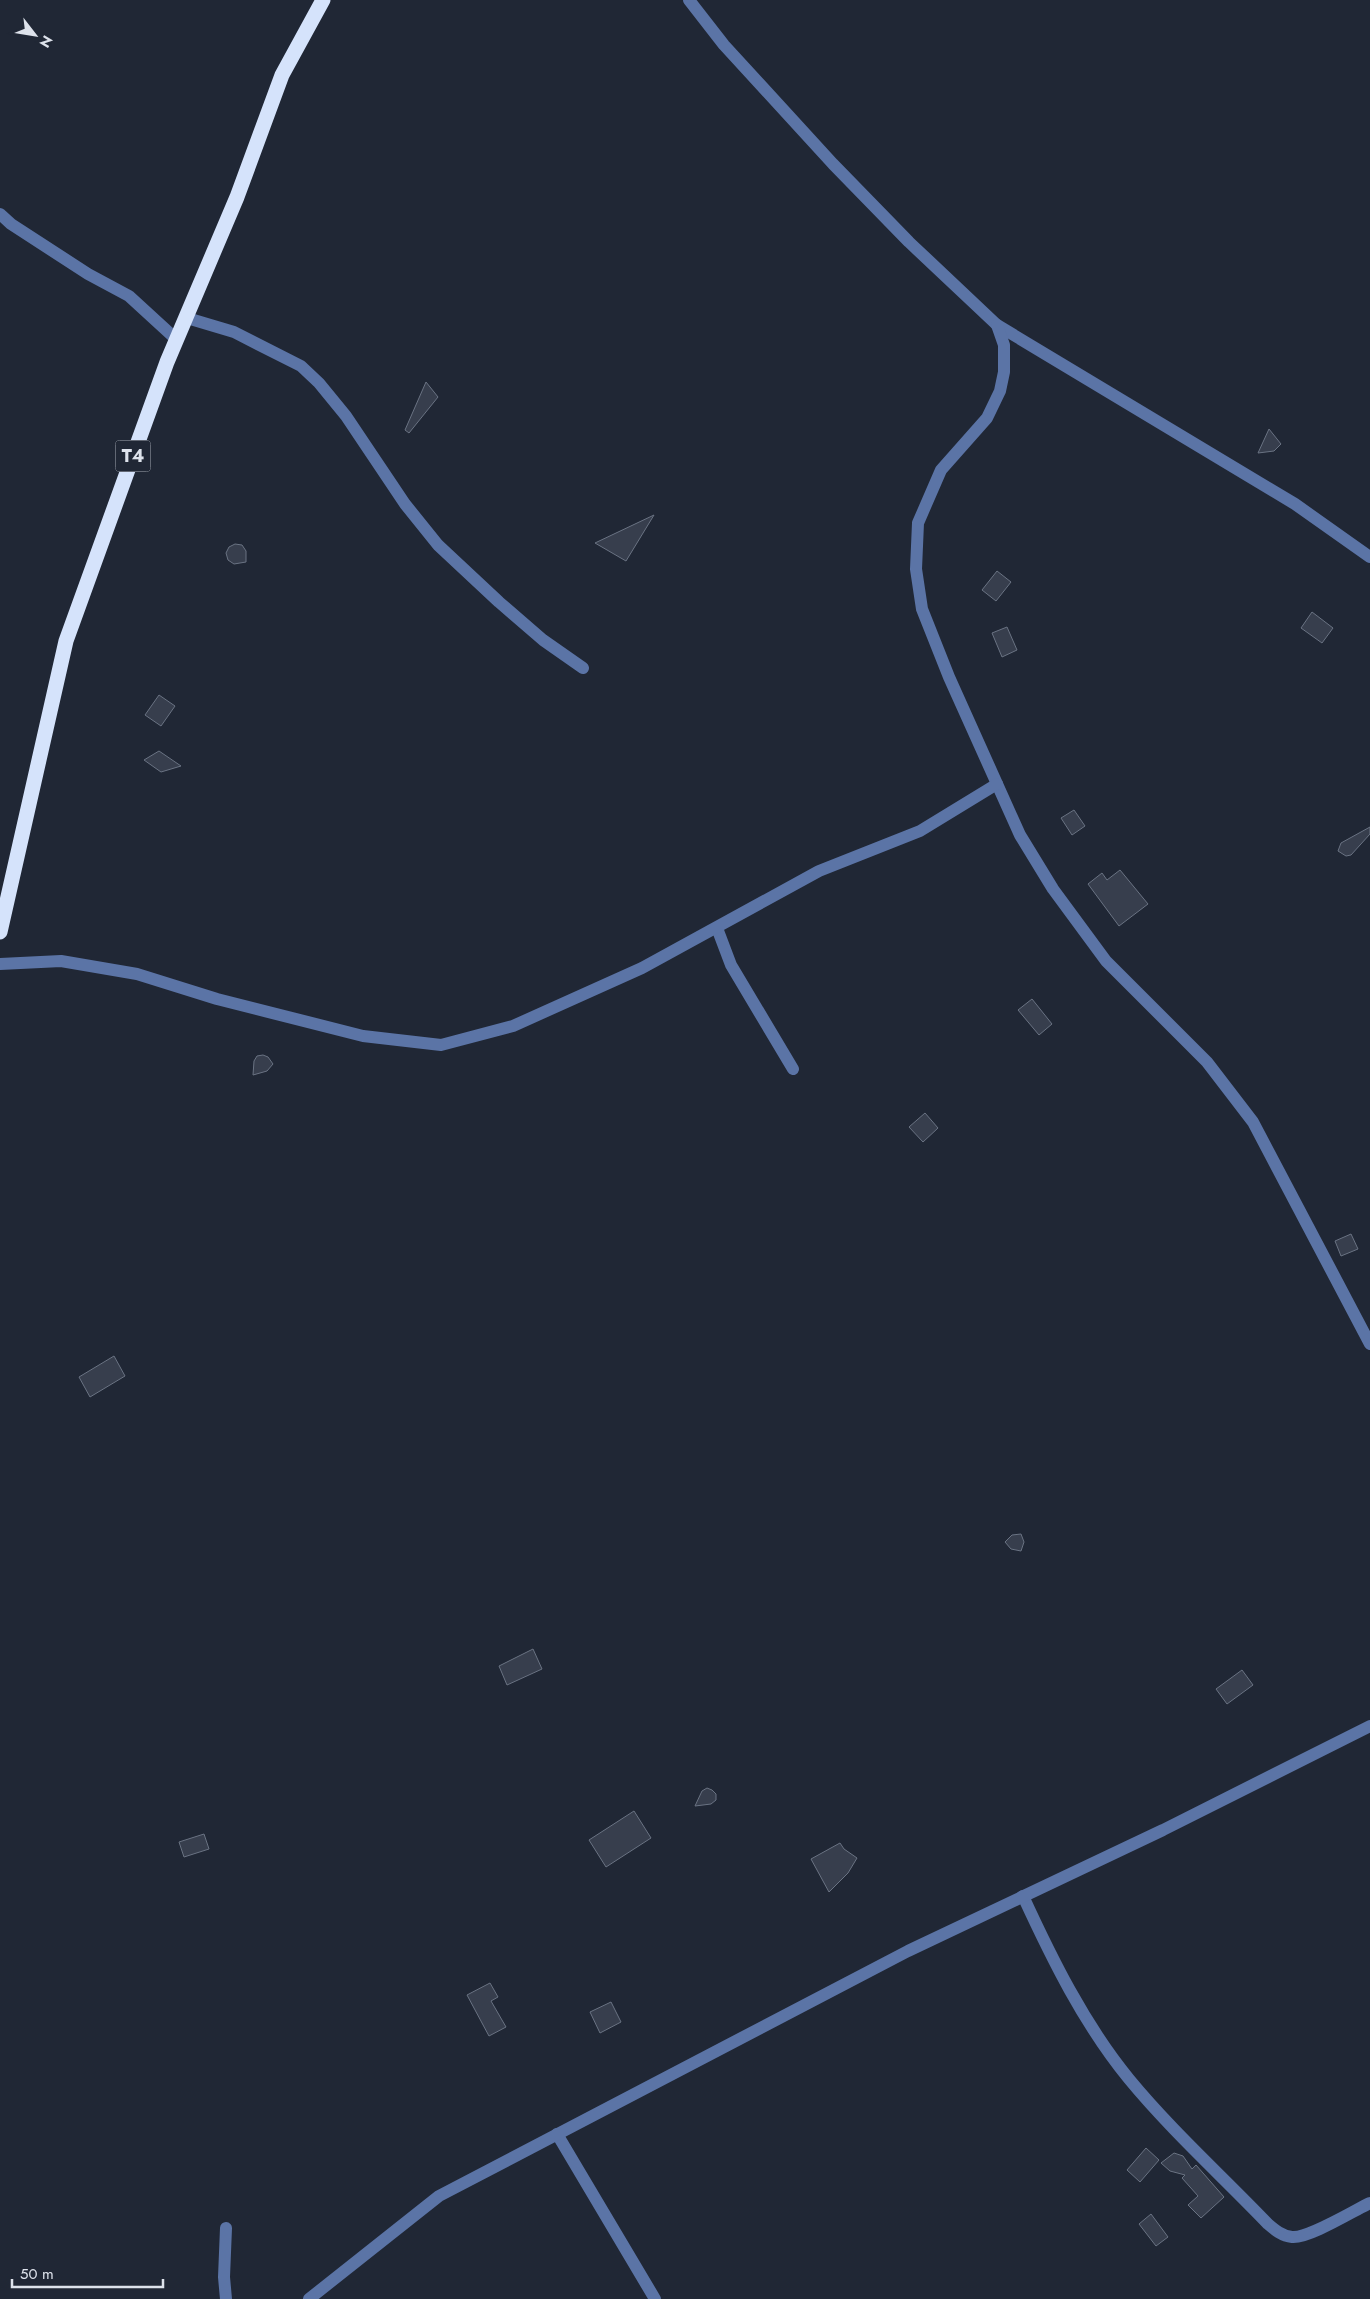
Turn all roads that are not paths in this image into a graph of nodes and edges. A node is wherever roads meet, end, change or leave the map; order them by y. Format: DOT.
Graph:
graph roads {
  1 [pos="323,0"];
  2 [pos="689,0"];
  3 [pos="0,214"];
  4 [pos="187,318"];
  5 [pos="997,325"];
  6 [pos="177,340"];
  7 [pos="1370,557"];
  8 [pos="583,668"];
  9 [pos="997,784"];
  10 [pos="717,928"];
  11 [pos="0,932"];
  12 [pos="0,964"];
  13 [pos="793,1068"];
  14 [pos="1370,1344"];
  15 [pos="1370,1726"];
  16 [pos="1022,1896"];
  17 [pos="558,2134"];
  18 [pos="1370,2202"];
  19 [pos="226,2228"];
  20 [pos="226,2299"];
  21 [pos="309,2299"];
  22 [pos="655,2299"];
  1 -- 4 [label="highway, T4"];
  2 -- 5 [label="street"];
  3 -- 6 [label="street"];
  4 -- 6 [label="highway, T4"];
  4 -- 8 [label="street"];
  5 -- 7 [label="street"];
  5 -- 9 [label="street"];
  6 -- 11 [label="highway, T4"];
  9 -- 10 [label="street"];
  9 -- 14 [label="street"];
  10 -- 12 [label="street"];
  10 -- 13 [label="street"];
  15 -- 16 [label="street"];
  16 -- 17 [label="street"];
  16 -- 18 [label="street"];
  17 -- 21 [label="street"];
  17 -- 22 [label="street"];
  19 -- 20 [label="street"];
}
